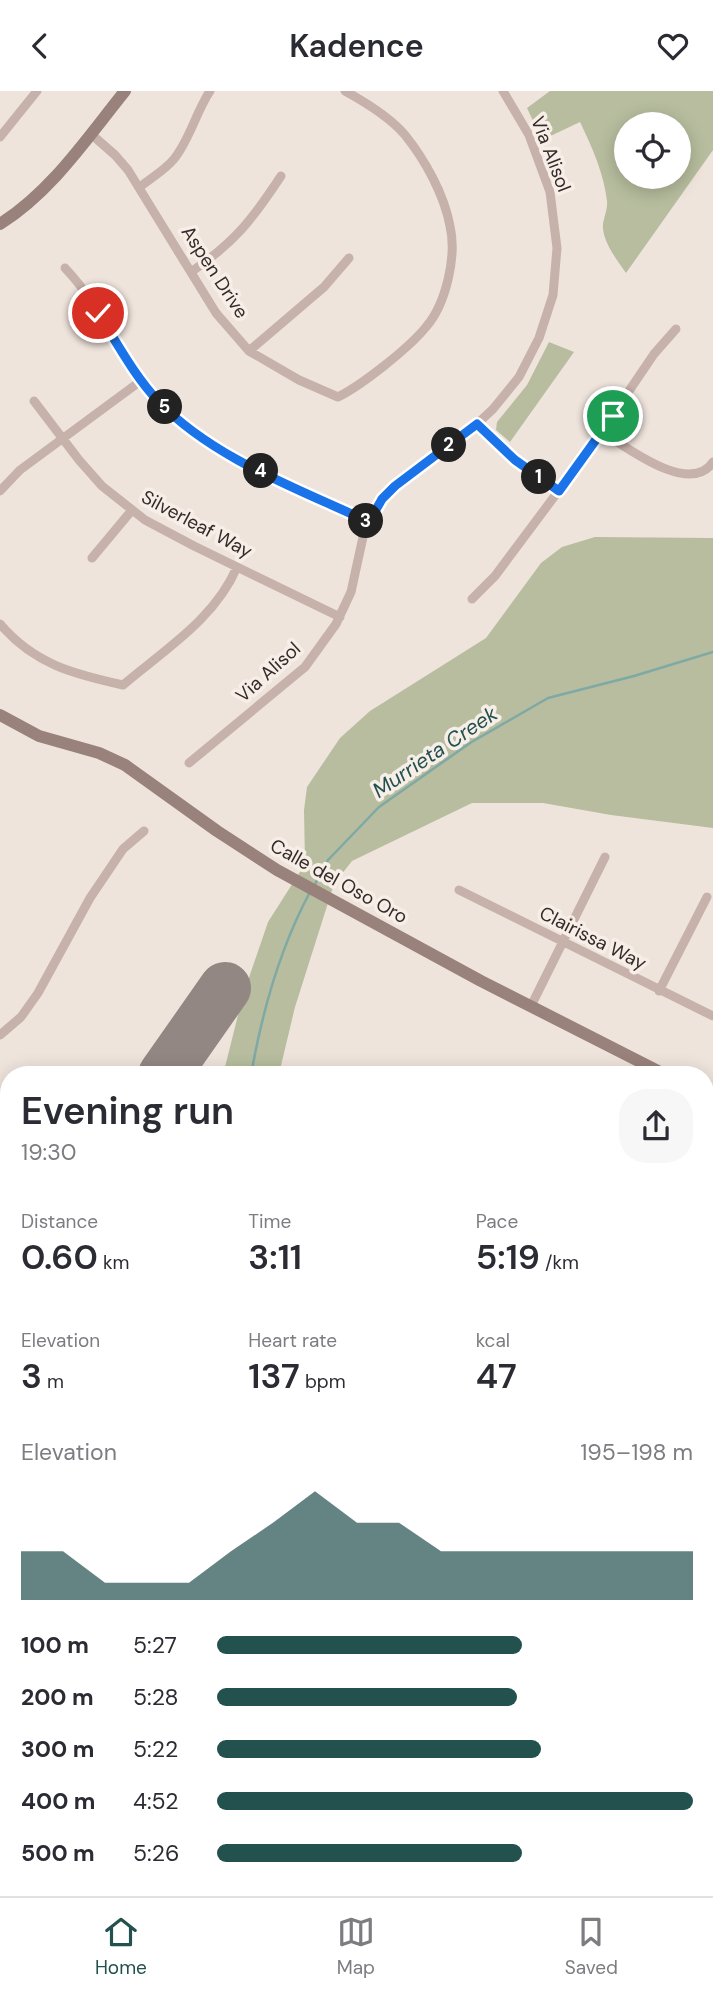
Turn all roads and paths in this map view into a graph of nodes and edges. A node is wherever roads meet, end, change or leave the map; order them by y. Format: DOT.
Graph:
graph roads {
  1 [pos="37,91"];
  2 [pos="125,91"];
  3 [pos="210,91"];
  4 [pos="345,91"];
  5 [pos="503,91"];
  6 [pos="90,134"];
  7 [pos="0,137"];
  8 [pos="281,176"];
  9 [pos="140,187"];
  10 [pos="0,224"];
  11 [pos="349,258"];
  12 [pos="65,268"];
  13 [pos="191,272"];
  14 [pos="676,330"];
  15 [pos="249,351"];
  16 [pos="142,380"];
  17 [pos="34,401"];
  18 [pos="477,424"];
  19 [pos="602,432"];
  20 [pos="62,439"];
  21 [pos="713,463"];
  22 [pos="0,491"];
  23 [pos="559,491"];
  24 [pos="132,510"];
  25 [pos="369,522"];
  26 [pos="92,558"];
  27 [pos="237,567"];
  28 [pos="472,599"];
  29 [pos="340,617"];
  30 [pos="0,624"];
  31 [pos="0,715"];
  32 [pos="189,763"];
  33 [pos="144,831"];
  34 [pos="605,857"];
  35 [pos="459,890"];
  36 [pos="708,897"];
  37 [pos="563,942"];
  38 [pos="659,991"];
  39 [pos="531,1006"];
  40 [pos="713,1016"];
  41 [pos="0,1035"];
  42 [pos="648,1066"];
  1 -- 7 [label="street"];
  2 -- 6 [label="main road"];
  3 -- 9 [label="street"];
  4 -- 15 [label="street, Aspen Drive"];
  5 -- 18 [label="street, Via Alisol"];
  6 -- 9 [label="street, Aspen Drive"];
  6 -- 10 [label="main road"];
  8 -- 13 [label="street"];
  9 -- 13 [label="street, Aspen Drive"];
  11 -- 15 [label="street"];
  12 -- 16 [label="street"];
  13 -- 15 [label="street, Aspen Drive"];
  14 -- 19 [label="street"];
  16 -- 20 [label="street"];
  16 -- 25 [label="street"];
  17 -- 20 [label="street, Silverleaf Way"];
  18 -- 23 [label="street"];
  18 -- 25 [label="street, Via Alisol"];
  19 -- 21 [label="street"];
  19 -- 23 [label="street"];
  20 -- 22 [label="street"];
  20 -- 24 [label="street, Silverleaf Way"];
  23 -- 28 [label="street"];
  24 -- 26 [label="street"];
  24 -- 27 [label="street, Silverleaf Way"];
  25 -- 29 [label="street, Via Alisol"];
  27 -- 29 [label="street, Silverleaf Way"];
  27 -- 30 [label="street"];
  29 -- 32 [label="street, Via Alisol"];
  31 -- 39 [label="main road, Calle del Oso Oro"];
  33 -- 41 [label="street"];
  34 -- 37 [label="street"];
  35 -- 37 [label="street, Clairissa Way"];
  36 -- 38 [label="street"];
  37 -- 38 [label="street, Clairissa Way"];
  37 -- 39 [label="street"];
  38 -- 40 [label="street, Clairissa Way"];
  39 -- 42 [label="main road, Calle del Oso Oro"];
}
